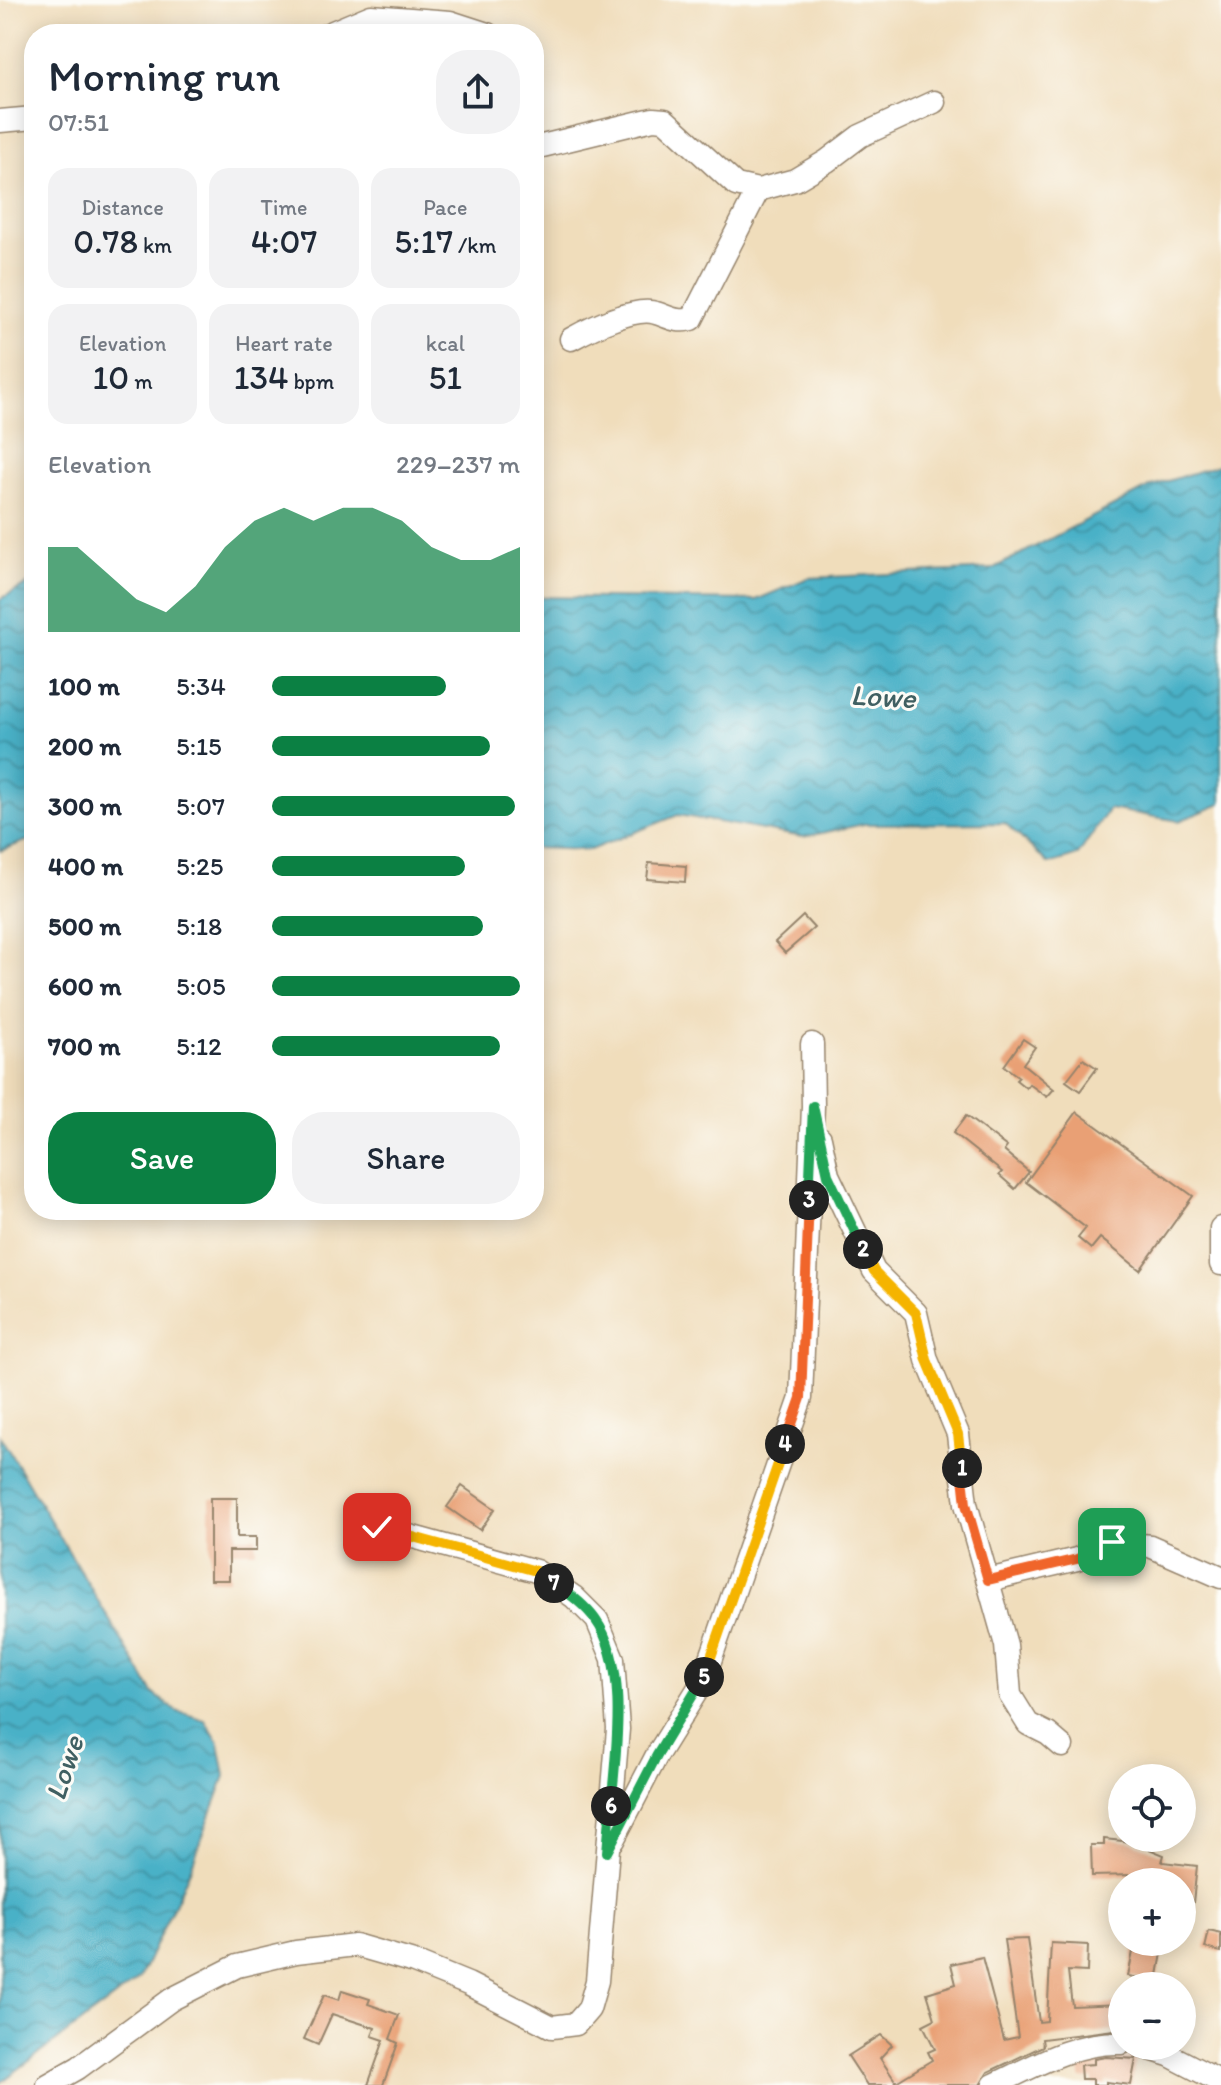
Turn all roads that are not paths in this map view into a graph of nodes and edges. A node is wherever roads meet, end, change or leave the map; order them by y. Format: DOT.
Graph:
graph roads {
  1 [pos="352,24"];
  2 [pos="456,24"];
  3 [pos="934,102"];
  4 [pos="24,119"];
  5 [pos="0,121"];
  6 [pos="544,146"];
  7 [pos="758,190"];
  8 [pos="571,339"];
  9 [pos="812,1044"];
  10 [pos="813,1106"];
  11 [pos="1221,1228"];
  12 [pos="1221,1264"];
  13 [pos="377,1527"];
  14 [pos="1221,1577"];
  15 [pos="988,1580"];
  16 [pos="1062,1746"];
  17 [pos="607,1852"];
  18 [pos="1108,2043"];
  19 [pos="1179,2060"];
  20 [pos="1221,2082"];
  21 [pos="48,2085"];
  22 [pos="994,2085"];
  1 -- 2 [label="street"];
  3 -- 7 [label="street"];
  4 -- 5 [label="street"];
  6 -- 7 [label="street"];
  7 -- 8 [label="street"];
  9 -- 10 [label="street"];
  10 -- 15 [label="street"];
  10 -- 17 [label="street"];
  11 -- 12 [label="street"];
  13 -- 17 [label="street"];
  14 -- 15 [label="street"];
  15 -- 16 [label="street"];
  17 -- 21 [label="street"];
  18 -- 22 [label="street"];
  19 -- 20 [label="street"];
}
